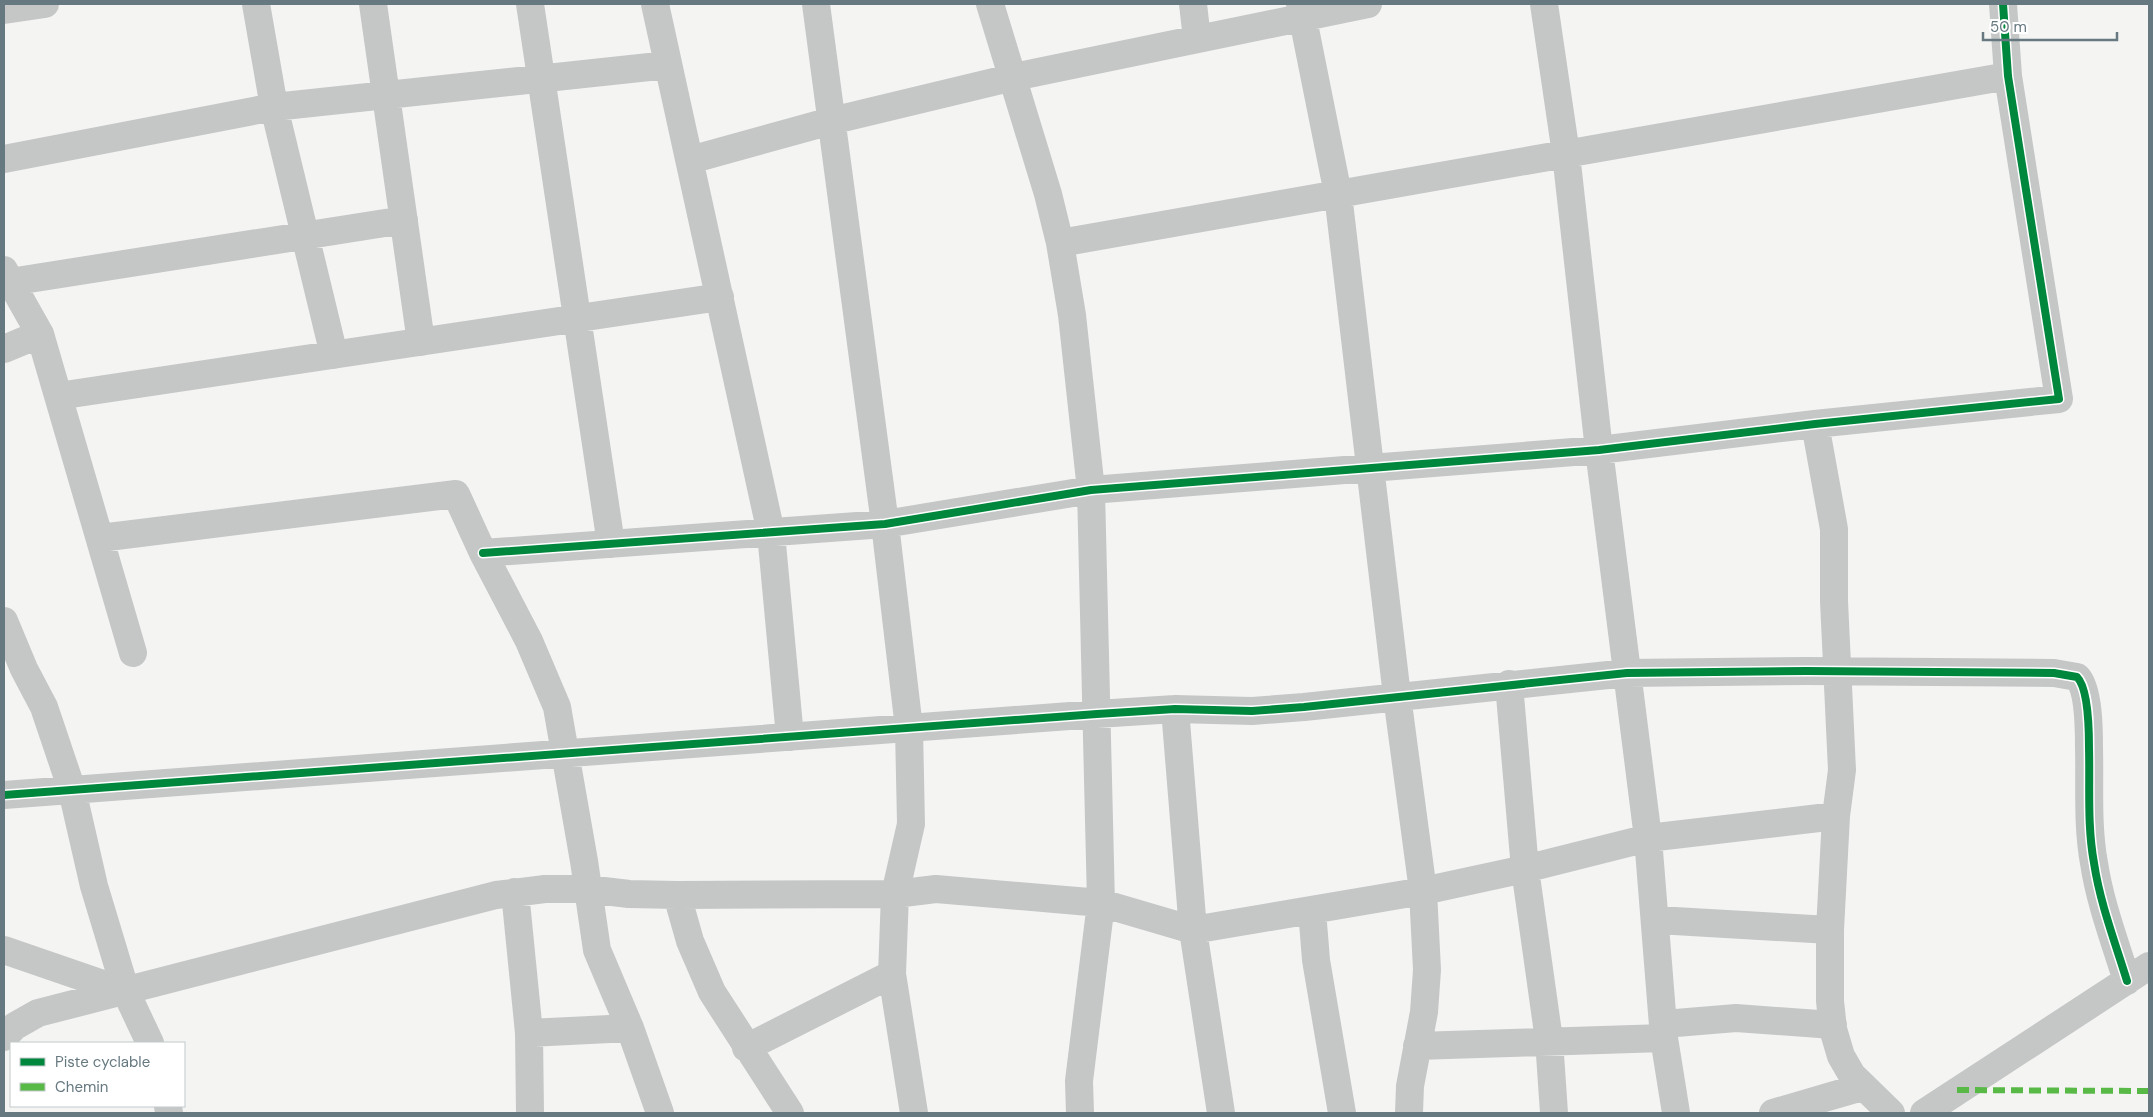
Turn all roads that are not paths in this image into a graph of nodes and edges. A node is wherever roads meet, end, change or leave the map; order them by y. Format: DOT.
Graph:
graph roads {
  1 [pos="45,4"];
  2 [pos="256,4"];
  3 [pos="373,4"];
  4 [pos="530,4"];
  5 [pos="655,4"];
  6 [pos="816,4"];
  7 [pos="990,4"];
  8 [pos="1193,4"];
  9 [pos="1368,4"];
  10 [pos="1544,4"];
  11 [pos="2003,4"];
  12 [pos="4,10"];
  13 [pos="1300,11"];
  14 [pos="1197,39"];
  15 [pos="668,65"];
  16 [pos="2008,76"];
  17 [pos="1014,77"];
  18 [pos="541,78"];
  19 [pos="386,93"];
  20 [pos="274,107"];
  21 [pos="831,121"];
  22 [pos="1566,154"];
  23 [pos="4,159"];
  24 [pos="690,160"];
  25 [pos="1338,194"];
  26 [pos="404,220"];
  27 [pos="304,236"];
  28 [pos="1060,244"];
  29 [pos="7,276"];
  30 [pos="720,297"];
  31 [pos="578,319"];
  32 [pos="40,334"];
  33 [pos="421,342"];
  34 [pos="4,349"];
  35 [pos="334,355"];
  36 [pos="58,396"];
  37 [pos="1815,424"];
  38 [pos="1599,450"];
  39 [pos="1370,468"];
  40 [pos="1091,490"];
  41 [pos="885,524"];
  42 [pos="771,533"];
  43 [pos="100,538"];
  44 [pos="611,544"];
  45 [pos="483,553"];
  46 [pos="4,621"];
  47 [pos="133,653"];
  48 [pos="1838,672"];
  49 [pos="1627,673"];
  50 [pos="1509,684"];
  51 [pos="1397,696"];
  52 [pos="1175,709"];
  53 [pos="1097,714"];
  54 [pos="909,728"];
  55 [pos="790,737"];
  56 [pos="566,753"];
  57 [pos="72,790"];
  58 [pos="4,795"];
  59 [pos="1836,816"];
  60 [pos="1648,838"];
  61 [pos="1525,869"];
  62 [pos="588,889"];
  63 [pos="1423,891"];
  64 [pos="515,892"];
  65 [pos="677,894"];
  66 [pos="896,894"];
  67 [pos="1101,903"];
  68 [pos="1312,910"];
  69 [pos="1657,920"];
  70 [pos="1193,930"];
  71 [pos="1830,930"];
  72 [pos="4,950"];
  73 [pos="2149,966"];
  74 [pos="892,974"];
  75 [pos="2128,981"];
  76 [pos="126,992"];
  77 [pos="1833,1025"];
  78 [pos="630,1028"];
  79 [pos="1664,1031"];
  80 [pos="529,1033"];
  81 [pos="4,1037"];
  82 [pos="1549,1040"];
  83 [pos="150,1042"];
  84 [pos="1417,1046"];
  85 [pos="746,1048"];
  86 [pos="1862,1086"];
  87 [pos="530,1113"];
  88 [pos="660,1113"];
  89 [pos="790,1113"];
  90 [pos="914,1113"];
  91 [pos="1080,1113"];
  92 [pos="1221,1113"];
  93 [pos="1342,1113"];
  94 [pos="1409,1113"];
  95 [pos="1554,1113"];
  96 [pos="1676,1113"];
  97 [pos="1773,1113"];
  98 [pos="1890,1113"];
  99 [pos="1924,1113"];
  1 -- 12 [label="street"];
  2 -- 20 [label="street"];
  3 -- 19 [label="street"];
  4 -- 18 [label="street"];
  5 -- 15 [label="street"];
  6 -- 21 [label="street"];
  7 -- 17 [label="street"];
  8 -- 14 [label="street"];
  9 -- 13 [label="street"];
  10 -- 22 [label="street"];
  11 -- 16 [label="street"];
  13 -- 14 [label="street"];
  13 -- 25 [label="street"];
  14 -- 17 [label="street"];
  15 -- 18 [label="street"];
  15 -- 24 [label="street"];
  16 -- 22 [label="street"];
  16 -- 37 [label="street"];
  17 -- 21 [label="street"];
  17 -- 28 [label="street"];
  18 -- 19 [label="street"];
  18 -- 31 [label="street"];
  19 -- 20 [label="street"];
  19 -- 26 [label="street"];
  20 -- 23 [label="street"];
  20 -- 27 [label="street"];
  21 -- 24 [label="street"];
  21 -- 41 [label="street"];
  22 -- 25 [label="street"];
  22 -- 38 [label="street"];
  24 -- 30 [label="street"];
  25 -- 28 [label="street"];
  25 -- 39 [label="street"];
  26 -- 27 [label="street"];
  26 -- 33 [label="street"];
  27 -- 29 [label="street"];
  27 -- 35 [label="street"];
  28 -- 40 [label="street"];
  29 -- 32 [label="street"];
  30 -- 31 [label="street"];
  30 -- 42 [label="street"];
  31 -- 33 [label="street"];
  31 -- 44 [label="street"];
  32 -- 34 [label="street"];
  32 -- 36 [label="street"];
  33 -- 35 [label="street"];
  35 -- 36 [label="street"];
  36 -- 43 [label="street"];
  37 -- 38 [label="street"];
  37 -- 48 [label="street"];
  38 -- 39 [label="street"];
  38 -- 49 [label="street"];
  39 -- 40 [label="street"];
  39 -- 51 [label="street"];
  40 -- 41 [label="street"];
  40 -- 53 [label="street"];
  41 -- 42 [label="street"];
  41 -- 54 [label="street"];
  42 -- 44 [label="street"];
  42 -- 55 [label="street"];
  43 -- 45 [label="street"];
  43 -- 47 [label="street"];
  44 -- 45 [label="street"];
  45 -- 56 [label="street"];
  46 -- 57 [label="street"];
  48 -- 49 [label="street"];
  48 -- 59 [label="street"];
  48 -- 75 [label="street"];
  49 -- 50 [label="street"];
  49 -- 60 [label="street"];
  50 -- 51 [label="street"];
  50 -- 61 [label="street"];
  51 -- 52 [label="street"];
  51 -- 63 [label="street"];
  52 -- 53 [label="street"];
  52 -- 70 [label="street"];
  53 -- 54 [label="street"];
  53 -- 67 [label="street"];
  54 -- 55 [label="street"];
  54 -- 66 [label="street"];
  55 -- 56 [label="street"];
  56 -- 57 [label="street"];
  56 -- 62 [label="street"];
  57 -- 58 [label="street"];
  57 -- 76 [label="street"];
  59 -- 60 [label="street"];
  59 -- 71 [label="street"];
  60 -- 61 [label="street"];
  60 -- 69 [label="street"];
  61 -- 63 [label="street"];
  61 -- 82 [label="street"];
  62 -- 64 [label="street"];
  62 -- 65 [label="street"];
  62 -- 78 [label="street"];
  63 -- 68 [label="street"];
  63 -- 84 [label="street"];
  64 -- 76 [label="street"];
  64 -- 80 [label="street"];
  65 -- 66 [label="street"];
  65 -- 85 [label="street"];
  66 -- 67 [label="street"];
  66 -- 74 [label="street"];
  67 -- 70 [label="street"];
  67 -- 91 [label="street"];
  68 -- 70 [label="street"];
  68 -- 93 [label="street"];
  69 -- 71 [label="street"];
  69 -- 79 [label="street"];
  70 -- 92 [label="street"];
  71 -- 77 [label="street"];
  72 -- 76 [label="street"];
  73 -- 75 [label="street"];
  74 -- 85 [label="street"];
  74 -- 90 [label="street"];
  75 -- 99 [label="street"];
  76 -- 81 [label="street"];
  76 -- 83 [label="street"];
  77 -- 79 [label="street"];
  77 -- 86 [label="street"];
  78 -- 80 [label="street"];
  78 -- 88 [label="street"];
  79 -- 82 [label="street"];
  79 -- 96 [label="street"];
  80 -- 87 [label="street"];
  82 -- 84 [label="street"];
  82 -- 95 [label="street"];
  84 -- 94 [label="street"];
  85 -- 89 [label="street"];
  86 -- 97 [label="street"];
  86 -- 98 [label="street"];
}
